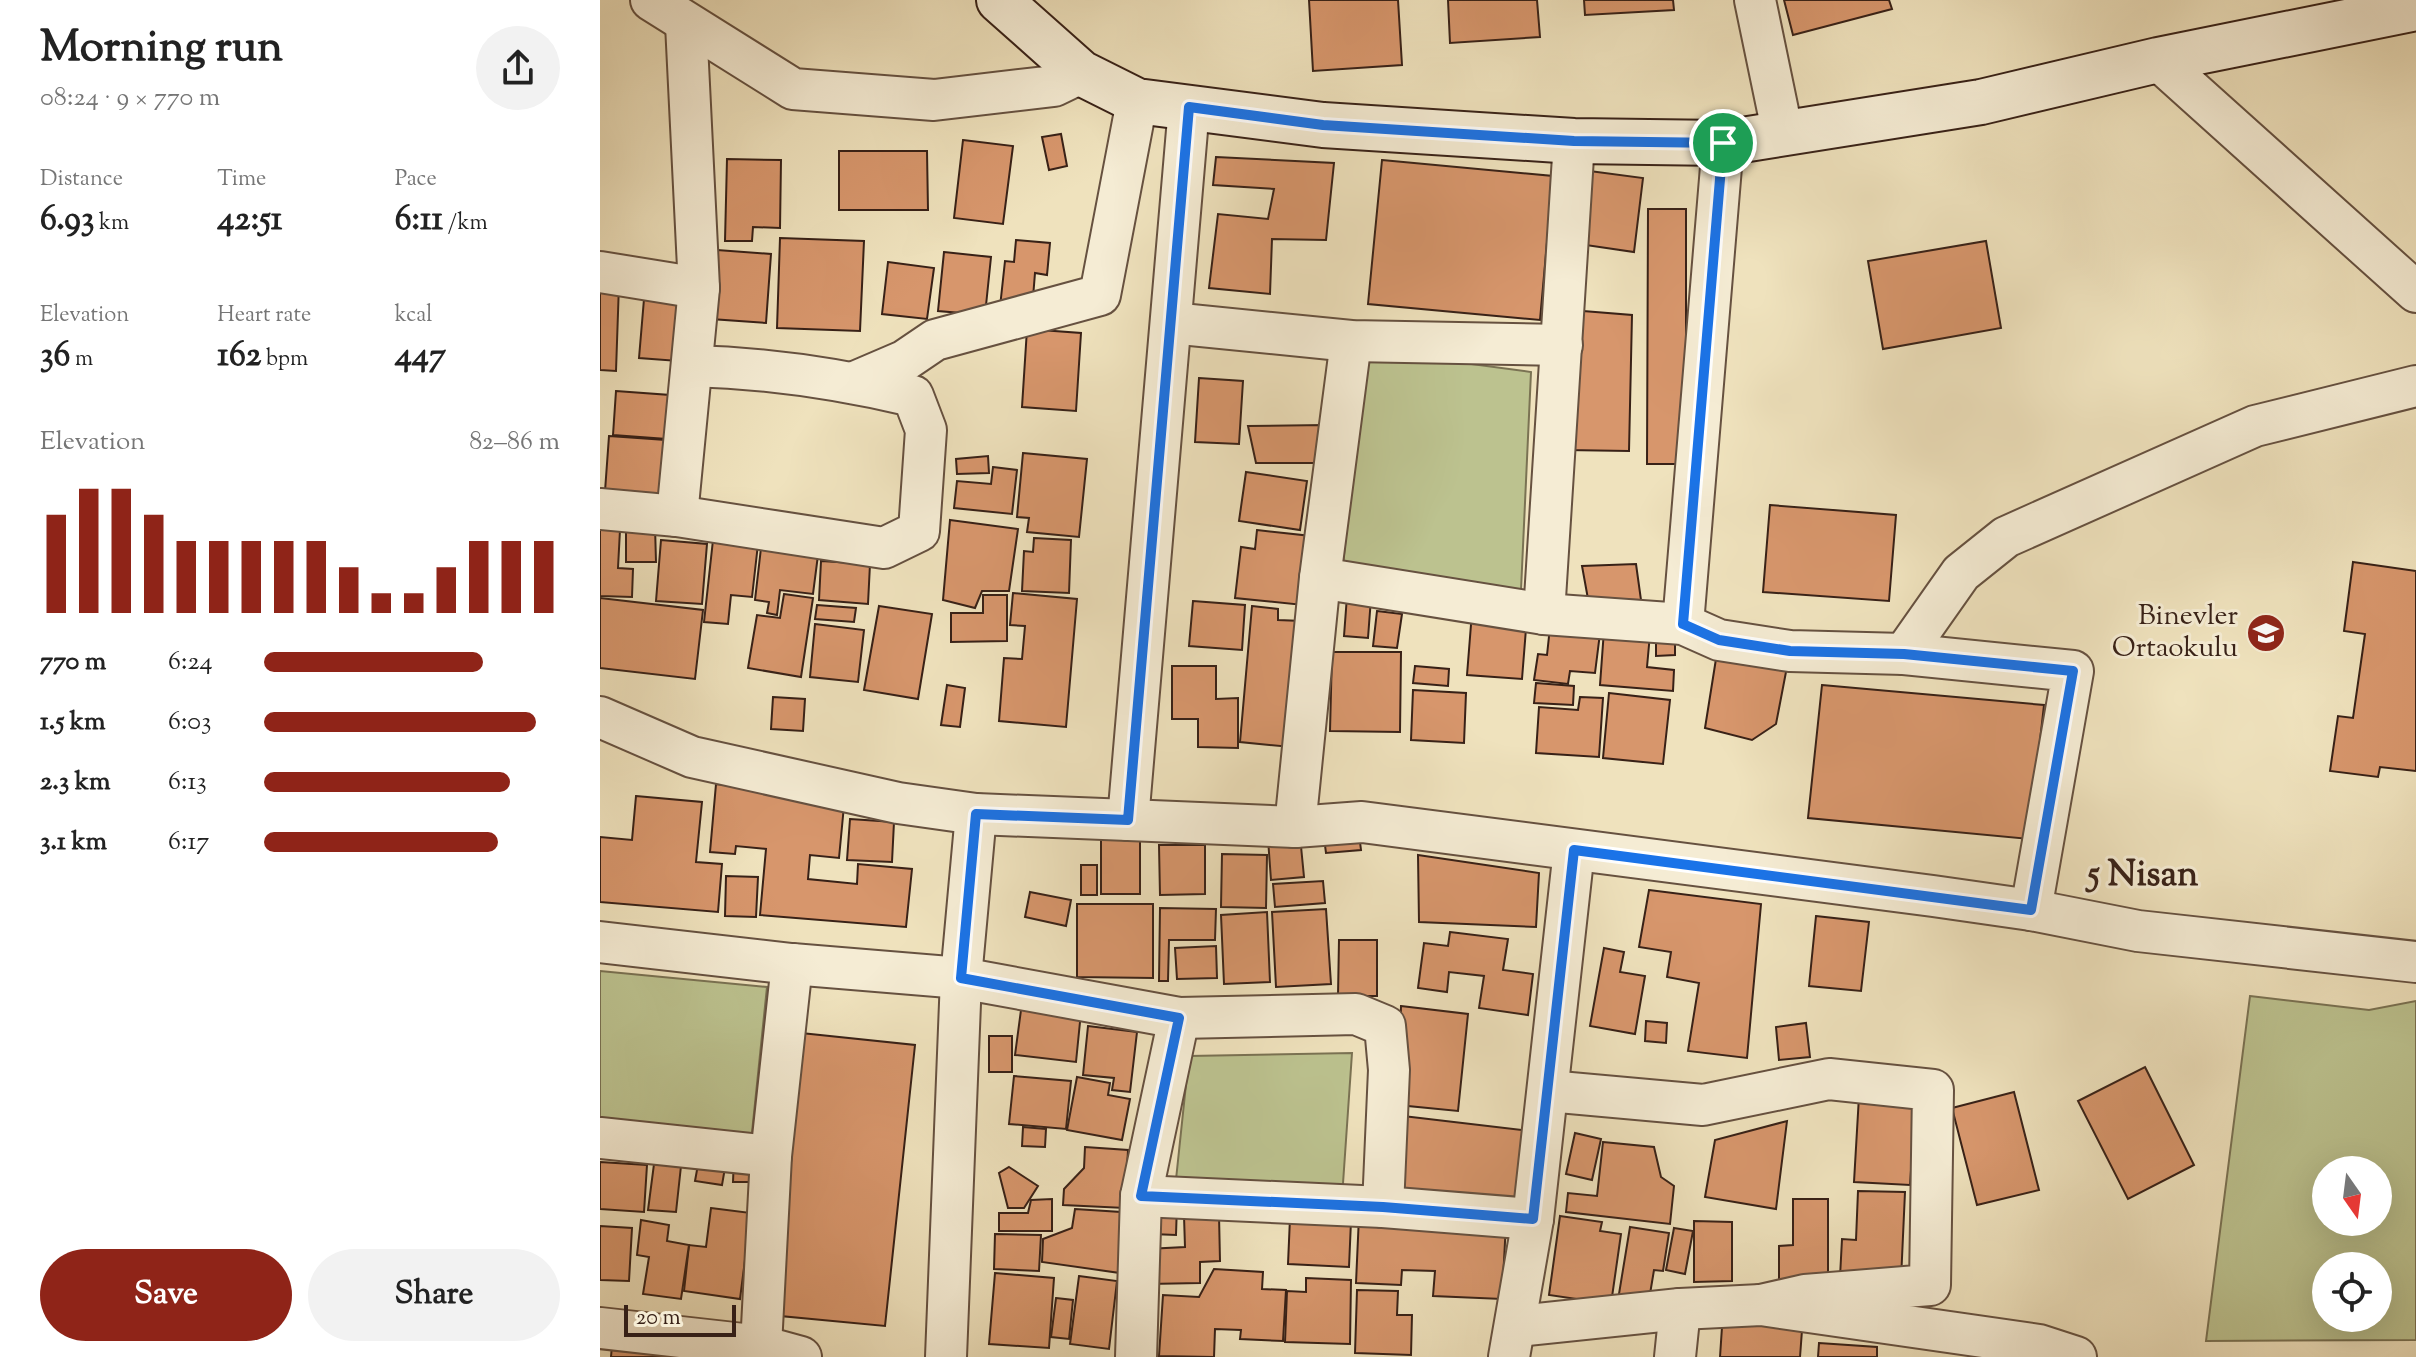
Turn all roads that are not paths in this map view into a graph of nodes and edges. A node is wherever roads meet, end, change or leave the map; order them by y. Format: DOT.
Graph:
graph roads {
  1 [pos="651,0"];
  2 [pos="999,0"];
  3 [pos="1755,0"];
  4 [pos="2416,8"];
  5 [pos="686,24"];
  6 [pos="2158,60"];
  7 [pos="1081,73"];
  8 [pos="1137,101"];
  9 [pos="1189,107"];
  10 [pos="1783,135"];
  11 [pos="1574,141"];
  12 [pos="1723,143"];
  13 [pos="600,272"];
  14 [pos="699,288"];
  15 [pos="2416,292"];
  16 [pos="1171,323"];
  17 [pos="1351,341"];
  18 [pos="1562,345"];
  19 [pos="692,366"];
  20 [pos="855,382"];
  21 [pos="2416,386"];
  22 [pos="600,509"];
  23 [pos="677,516"];
  24 [pos="1320,578"];
  25 [pos="1544,614"];
  26 [pos="1683,624"];
  27 [pos="1904,654"];
  28 [pos="600,717"];
  29 [pos="976,814"];
  30 [pos="1128,820"];
  31 [pos="1295,827"];
  32 [pos="1574,850"];
  33 [pos="2031,910"];
  34 [pos="600,942"];
  35 [pos="2416,962"];
  36 [pos="792,964"];
  37 [pos="961,978"];
  38 [pos="1179,1018"];
  39 [pos="1548,1091"];
  40 [pos="600,1138"];
  41 [pos="771,1156"];
  42 [pos="1141,1196"];
  43 [pos="1383,1207"];
  44 [pos="1533,1219"];
  45 [pos="1761,1305"];
  46 [pos="1680,1309"];
  47 [pos="600,1328"];
  48 [pos="1901,1340"];
  49 [pos="1513,1342"];
  50 [pos="761,1346"];
  51 [pos="801,1357"];
  52 [pos="946,1357"];
  53 [pos="1136,1357"];
  54 [pos="1675,1357"];
  55 [pos="2076,1357"];
  1 -- 5 [label="street"];
  2 -- 7 [label="street"];
  3 -- 10 [label="street"];
  4 -- 6 [label="street"];
  5 -- 7 [label="street"];
  5 -- 14 [label="street"];
  6 -- 10 [label="street"];
  6 -- 15 [label="street"];
  7 -- 8 [label="street"];
  8 -- 9 [label="street"];
  8 -- 20 [label="street"];
  9 -- 11 [label="street"];
  9 -- 16 [label="street"];
  10 -- 12 [label="street"];
  11 -- 12 [label="street"];
  11 -- 18 [label="street"];
  12 -- 26 [label="street"];
  13 -- 14 [label="street"];
  14 -- 19 [label="street"];
  16 -- 17 [label="street"];
  16 -- 30 [label="street"];
  17 -- 18 [label="street"];
  17 -- 24 [label="street"];
  18 -- 25 [label="street"];
  19 -- 20 [label="street"];
  19 -- 23 [label="street"];
  20 -- 23 [label="street"];
  21 -- 27 [label="street"];
  22 -- 23 [label="street"];
  24 -- 25 [label="street"];
  24 -- 31 [label="street"];
  25 -- 26 [label="street"];
  26 -- 27 [label="street"];
  27 -- 33 [label="street"];
  28 -- 29 [label="street"];
  29 -- 30 [label="street"];
  29 -- 37 [label="street"];
  30 -- 31 [label="street"];
  31 -- 32 [label="street"];
  32 -- 33 [label="street"];
  32 -- 39 [label="street"];
  33 -- 35 [label="street"];
  34 -- 36 [label="street"];
  36 -- 37 [label="street"];
  36 -- 41 [label="street"];
  37 -- 38 [label="street"];
  37 -- 52 [label="street"];
  38 -- 42 [label="street"];
  38 -- 43 [label="street"];
  39 -- 44 [label="street"];
  39 -- 45 [label="street"];
  40 -- 41 [label="street"];
  41 -- 50 [label="street"];
  42 -- 43 [label="street"];
  42 -- 53 [label="street"];
  43 -- 44 [label="street"];
  44 -- 49 [label="street"];
  45 -- 46 [label="street"];
  45 -- 48 [label="street"];
  46 -- 49 [label="street"];
  46 -- 54 [label="street"];
  47 -- 50 [label="street"];
  48 -- 55 [label="street"];
  50 -- 51 [label="street"];
}
